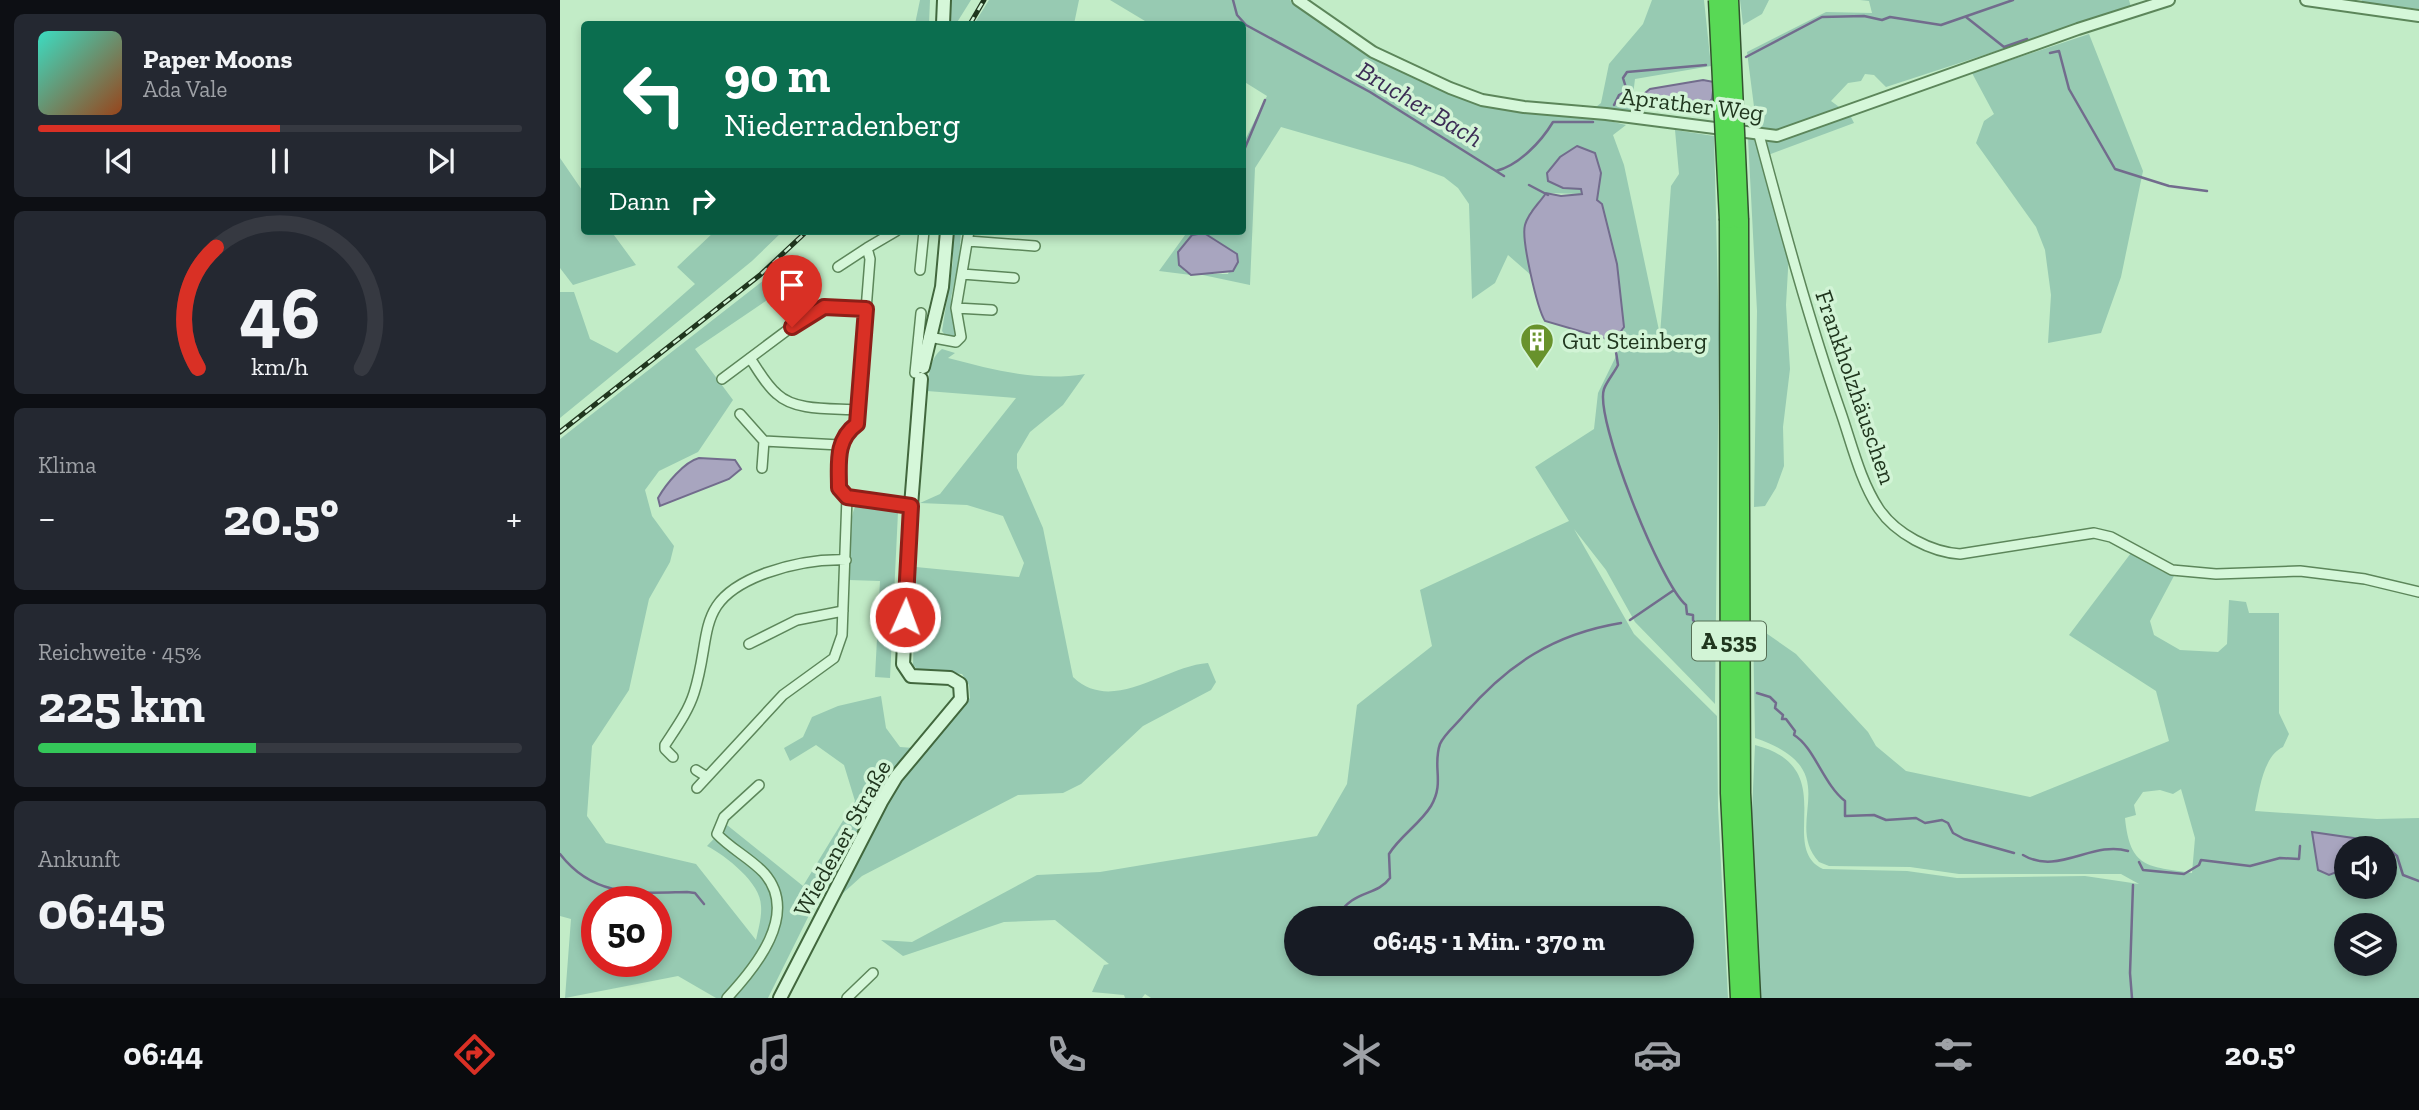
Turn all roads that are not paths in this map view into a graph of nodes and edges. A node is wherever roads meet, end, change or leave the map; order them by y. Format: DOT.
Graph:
graph roads {
  1 [pos="944,0"];
  2 [pos="1298,0"];
  3 [pos="1717,0"];
  4 [pos="1730,0"];
  5 [pos="2169,0"];
  6 [pos="2306,0"];
  7 [pos="2419,16"];
  8 [pos="943,21"];
  9 [pos="1759,135"];
  10 [pos="1734,220"];
  11 [pos="889,235"];
  12 [pos="924,235"];
  13 [pos="947,235"];
  14 [pos="968,236"];
  15 [pos="1035,246"];
  16 [pos="867,248"];
  17 [pos="838,267"];
  18 [pos="920,270"];
  19 [pos="962,274"];
  20 [pos="1014,278"];
  21 [pos="956,307"];
  22 [pos="866,309"];
  23 [pos="992,310"];
  24 [pos="921,313"];
  25 [pos="929,337"];
  26 [pos="750,358"];
  27 [pos="918,370"];
  28 [pos="722,379"];
  29 [pos="858,410"];
  30 [pos="740,414"];
  31 [pos="764,441"];
  32 [pos="840,445"];
  33 [pos="762,468"];
  34 [pos="847,497"];
  35 [pos="911,506"];
  36 [pos="846,560"];
  37 [pos="2419,592"];
  38 [pos="844,611"];
  39 [pos="749,644"];
  40 [pos="673,757"];
  41 [pos="695,770"];
  42 [pos="707,777"];
  43 [pos="759,785"];
  44 [pos="697,788"];
  45 [pos="1736,793"];
  46 [pos="873,973"];
  47 [pos="727,998"];
  48 [pos="780,998"];
  49 [pos="847,998"];
  50 [pos="1739,998"];
  51 [pos="1752,998"];
  1 -- 8 [label="main road"];
  2 -- 9 [label="street, Aprather Weg"];
  3 -- 10 [label="highway, A 535, bridge"];
  4 -- 10 [label="highway, A 535, bridge"];
  5 -- 9 [label="street, Aprather Weg"];
  6 -- 7 [label="street"];
  9 -- 37 [label="street, Frankholzhäuschen"];
  10 -- 45 [label="highway, A 535"];
  11 -- 16 [label="street"];
  12 -- 18 [label="street"];
  13 -- 25 [label="main road, Wiedener Straße"];
  14 -- 15 [label="street"];
  14 -- 19 [label="street"];
  16 -- 17 [label="street"];
  16 -- 22 [label="street"];
  19 -- 20 [label="street"];
  19 -- 21 [label="street"];
  21 -- 23 [label="street"];
  21 -- 25 [label="street"];
  22 -- 26 [label="street"];
  22 -- 29 [label="street"];
  24 -- 27 [label="street"];
  25 -- 27 [label="main road, Wiedener Straße"];
  26 -- 28 [label="street"];
  26 -- 29 [label="street"];
  27 -- 35 [label="main road, Wiedener Straße"];
  29 -- 32 [label="street"];
  30 -- 31 [label="street"];
  31 -- 32 [label="street"];
  31 -- 33 [label="street"];
  32 -- 34 [label="street"];
  34 -- 35 [label="street"];
  34 -- 36 [label="street"];
  35 -- 48 [label="main road, Wiedener Straße"];
  36 -- 38 [label="street"];
  36 -- 40 [label="street"];
  38 -- 39 [label="street"];
  38 -- 42 [label="street"];
  41 -- 42 [label="street"];
  42 -- 44 [label="street"];
  43 -- 47 [label="street"];
  45 -- 50 [label="highway, A 535"];
  45 -- 51 [label="highway, A 535"];
  46 -- 49 [label="street"];
}
